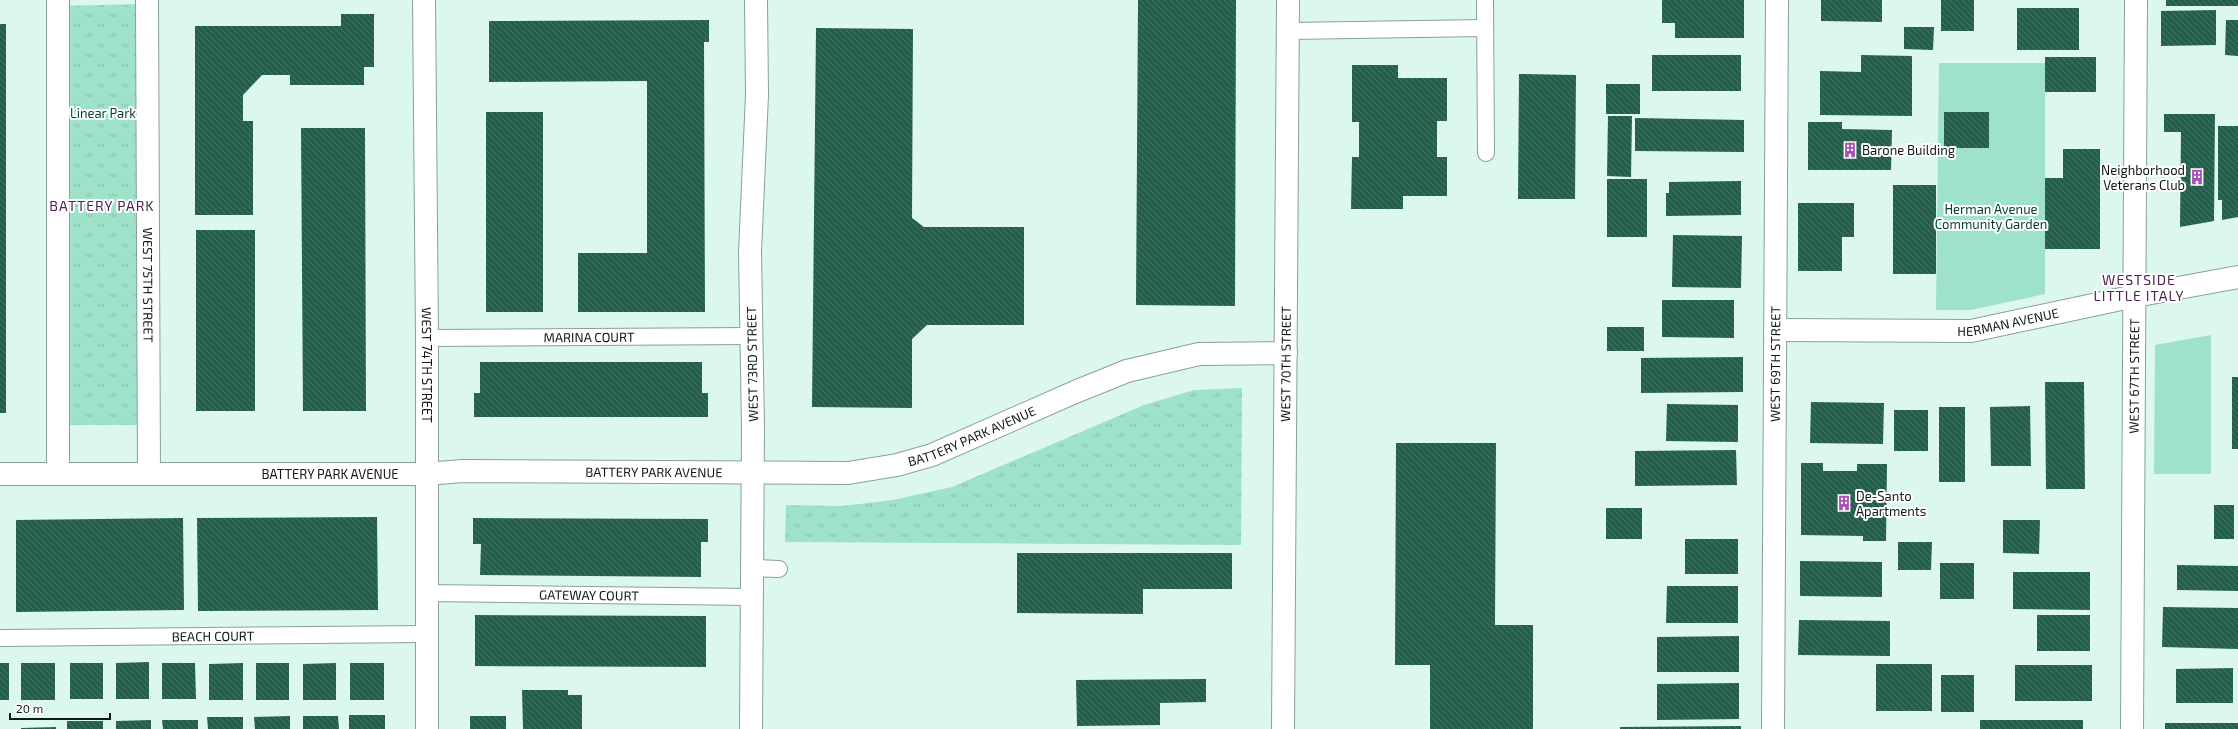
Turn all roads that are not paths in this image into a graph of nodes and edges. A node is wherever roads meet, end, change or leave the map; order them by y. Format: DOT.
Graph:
graph roads {
  1 [pos="58,0"];
  2 [pos="147,0"];
  3 [pos="424,0"];
  4 [pos="756,0"];
  5 [pos="1288,0"];
  6 [pos="1485,0"];
  7 [pos="1777,0"];
  8 [pos="2136,0"];
  9 [pos="1484,28"];
  10 [pos="1288,31"];
  11 [pos="1486,153"];
  12 [pos="2238,277"];
  13 [pos="2135,296"];
  14 [pos="1775,330"];
  15 [pos="751,336"];
  16 [pos="427,338"];
  17 [pos="1286,353"];
  18 [pos="752,473"];
  19 [pos="0,474"];
  20 [pos="58,474"];
  21 [pos="149,474"];
  22 [pos="427,474"];
  23 [pos="752,568"];
  24 [pos="778,569"];
  25 [pos="426,592"];
  26 [pos="752,597"];
  27 [pos="426,634"];
  28 [pos="0,638"];
  29 [pos="427,729"];
  30 [pos="751,729"];
  31 [pos="1283,729"];
  32 [pos="1773,729"];
  33 [pos="2132,729"];
  1 -- 20 [label="street"];
  2 -- 21 [label="street, WEST 75TH STREET"];
  3 -- 16 [label="street, WEST 74TH STREET"];
  4 -- 15 [label="street, WEST 73RD STREET"];
  5 -- 10 [label="street, WEST 70TH STREET"];
  6 -- 9 [label="lane"];
  7 -- 14 [label="street, WEST 69TH STREET"];
  8 -- 13 [label="street, WEST 67TH STREET"];
  9 -- 10 [label="lane"];
  9 -- 11 [label="lane"];
  10 -- 17 [label="street, WEST 70TH STREET"];
  12 -- 13 [label="street, HERMAN AVENUE"];
  13 -- 14 [label="street, HERMAN AVENUE"];
  13 -- 33 [label="street, WEST 67TH STREET"];
  14 -- 32 [label="street, WEST 69TH STREET"];
  15 -- 16 [label="lane, MARINA COURT"];
  15 -- 18 [label="street, WEST 73RD STREET"];
  16 -- 22 [label="street, WEST 74TH STREET"];
  17 -- 18 [label="street, BATTERY PARK AVENUE"];
  17 -- 31 [label="street, WEST 70TH STREET"];
  18 -- 22 [label="street, BATTERY PARK AVENUE"];
  18 -- 23 [label="street, WEST 73RD STREET"];
  19 -- 20 [label="street, BATTERY PARK AVENUE"];
  20 -- 21 [label="street, BATTERY PARK AVENUE"];
  21 -- 22 [label="street, BATTERY PARK AVENUE"];
  22 -- 25 [label="street, WEST 74TH STREET"];
  23 -- 24 [label="lane"];
  23 -- 26 [label="street, WEST 73RD STREET"];
  25 -- 26 [label="lane, GATEWAY COURT"];
  25 -- 27 [label="street, WEST 74TH STREET"];
  26 -- 30 [label="street, WEST 73RD STREET"];
  27 -- 28 [label="lane, BEACH COURT"];
  27 -- 29 [label="street, WEST 74TH STREET"];
}
